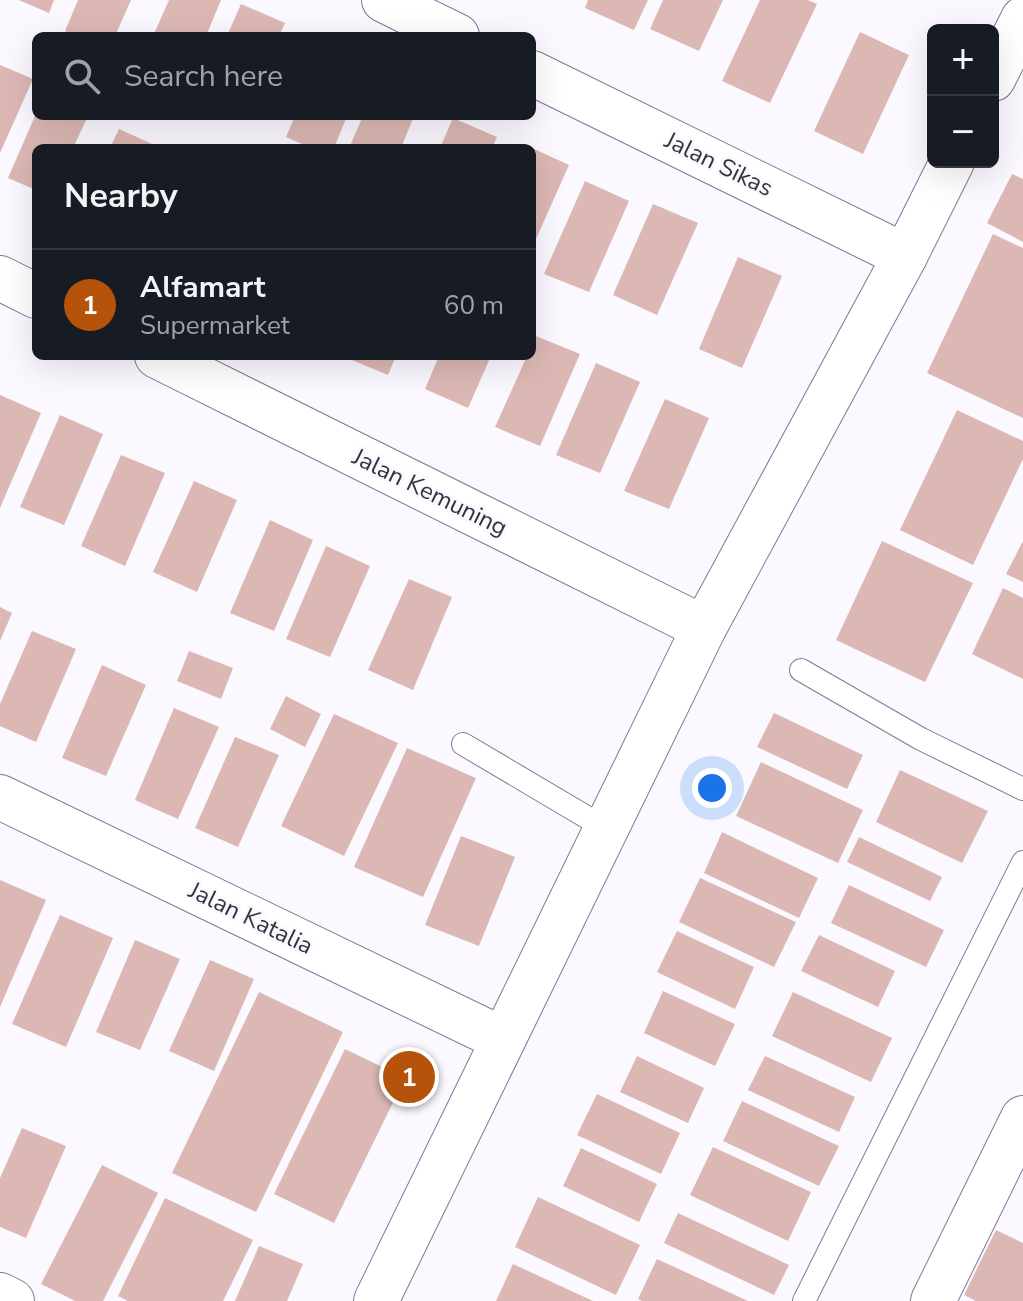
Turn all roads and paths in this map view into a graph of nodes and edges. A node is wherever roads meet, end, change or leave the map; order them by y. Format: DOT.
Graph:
graph roads {
  1 [pos="384,0"];
  2 [pos="1023,19"];
  3 [pos="449,32"];
  4 [pos="999,67"];
  5 [pos="536,75"];
  6 [pos="949,168"];
  7 [pos="905,256"];
  8 [pos="0,278"];
  9 [pos="32,294"];
  10 [pos="165,360"];
  11 [pos="704,628"];
  12 [pos="801,670"];
  13 [pos="463,744"];
  14 [pos="1023,789"];
  15 [pos="0,797"];
  16 [pos="605,828"];
  17 [pos="1023,862"];
  18 [pos="502,1039"];
  19 [pos="1023,1118"];
  20 [pos="0,1295"];
  21 [pos="12,1301"];
  22 [pos="376,1301"];
  23 [pos="804,1301"];
  24 [pos="933,1301"];
  1 -- 3 [label="street"];
  2 -- 4 [label="street"];
  5 -- 7 [label="street, Jalan Sikas"];
  6 -- 7 [label="street"];
  7 -- 11 [label="street"];
  8 -- 9 [label="street"];
  10 -- 11 [label="street, Jalan Kemuning"];
  11 -- 16 [label="street"];
  12 -- 14 [label="lane"];
  13 -- 16 [label="lane"];
  15 -- 18 [label="street, Jalan Katalia"];
  16 -- 18 [label="street"];
  17 -- 23 [label="lane"];
  18 -- 22 [label="street"];
  19 -- 24 [label="street"];
  20 -- 21 [label="street"];
}
